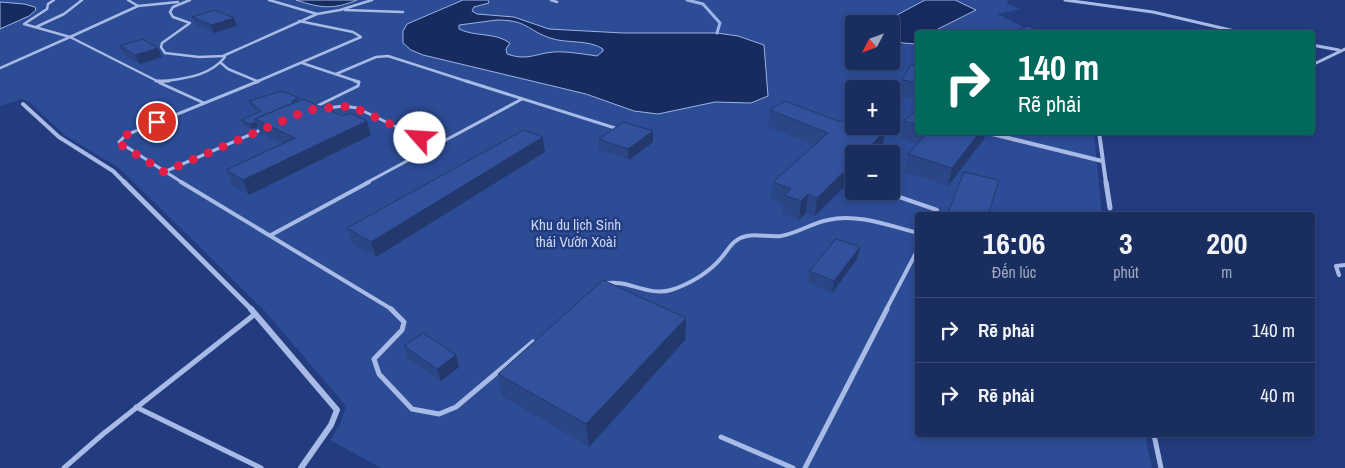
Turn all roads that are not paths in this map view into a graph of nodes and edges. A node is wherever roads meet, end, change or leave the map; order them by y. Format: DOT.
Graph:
graph roads {
  1 [pos="54,0"];
  2 [pos="82,0"];
  3 [pos="128,0"];
  4 [pos="190,0"];
  5 [pos="269,0"];
  6 [pos="372,0"];
  7 [pos="551,0"];
  8 [pos="1065,0"];
  9 [pos="182,2"];
  10 [pos="557,2"];
  11 [pos="138,6"];
  12 [pos="340,10"];
  13 [pos="403,12"];
  14 [pos="317,14"];
  15 [pos="299,21"];
  16 [pos="36,26"];
  17 [pos="1231,30"];
  18 [pos="70,37"];
  19 [pos="1315,46"];
  20 [pos="1345,49"];
  21 [pos="1339,50"];
  22 [pos="223,56"];
  23 [pos="221,63"];
  24 [pos="302,63"];
  25 [pos="1315,64"];
  26 [pos="0,68"];
  27 [pos="336,74"];
  28 [pos="258,81"];
  29 [pos="159,82"];
  30 [pos="522,99"];
  31 [pos="204,103"];
  32 [pos="22,104"];
  33 [pos="272,125"];
  34 [pos="615,128"];
  35 [pos="996,135"];
  36 [pos="1100,135"];
  37 [pos="436,146"];
  38 [pos="1102,161"];
  39 [pos="164,172"];
  40 [pos="900,197"];
  41 [pos="1110,208"];
  42 [pos="936,212"];
  43 [pos="915,232"];
  44 [pos="271,235"];
  45 [pos="915,255"];
  46 [pos="1345,265"];
  47 [pos="1339,275"];
  48 [pos="600,287"];
  49 [pos="256,314"];
  50 [pos="535,340"];
  51 [pos="136,407"];
  52 [pos="721,437"];
  53 [pos="1154,437"];
  54 [pos="64,468"];
  55 [pos="261,468"];
  56 [pos="301,468"];
  57 [pos="793,468"];
  58 [pos="805,468"];
  59 [pos="1161,468"];
  1 -- 16 [label="lane"];
  2 -- 16 [label="lane"];
  3 -- 11 [label="lane"];
  4 -- 9 [label="lane"];
  5 -- 14 [label="lane"];
  6 -- 12 [label="lane"];
  7 -- 10 [label="lane"];
  8 -- 17 [label="street"];
  9 -- 11 [label="lane"];
  9 -- 22 [label="lane"];
  11 -- 18 [label="lane"];
  12 -- 13 [label="lane"];
  12 -- 14 [label="lane"];
  14 -- 15 [label="lane"];
  15 -- 22 [label="lane"];
  15 -- 24 [label="lane"];
  16 -- 18 [label="lane"];
  18 -- 26 [label="lane"];
  18 -- 29 [label="lane"];
  19 -- 21 [label="street"];
  20 -- 21 [label="street"];
  21 -- 25 [label="street"];
  22 -- 23 [label="lane"];
  23 -- 28 [label="lane"];
  23 -- 29 [label="lane"];
  24 -- 27 [label="lane"];
  24 -- 28 [label="lane"];
  27 -- 30 [label="lane"];
  27 -- 37 [label="lane"];
  28 -- 31 [label="lane"];
  29 -- 31 [label="lane"];
  30 -- 34 [label="lane"];
  30 -- 37 [label="lane"];
  31 -- 39 [label="lane"];
  32 -- 49 [label="street"];
  33 -- 39 [label="lane"];
  35 -- 38 [label="street"];
  36 -- 38 [label="street"];
  37 -- 44 [label="lane"];
  38 -- 41 [label="street"];
  39 -- 44 [label="lane"];
  40 -- 42 [label="lane"];
  43 -- 48 [label="lane"];
  44 -- 50 [label="lane"];
  45 -- 58 [label="lane"];
  46 -- 47 [label="lane"];
  49 -- 51 [label="lane"];
  49 -- 56 [label="street"];
  51 -- 54 [label="lane"];
  51 -- 55 [label="lane"];
  52 -- 57 [label="lane"];
  53 -- 59 [label="lane"];
}
